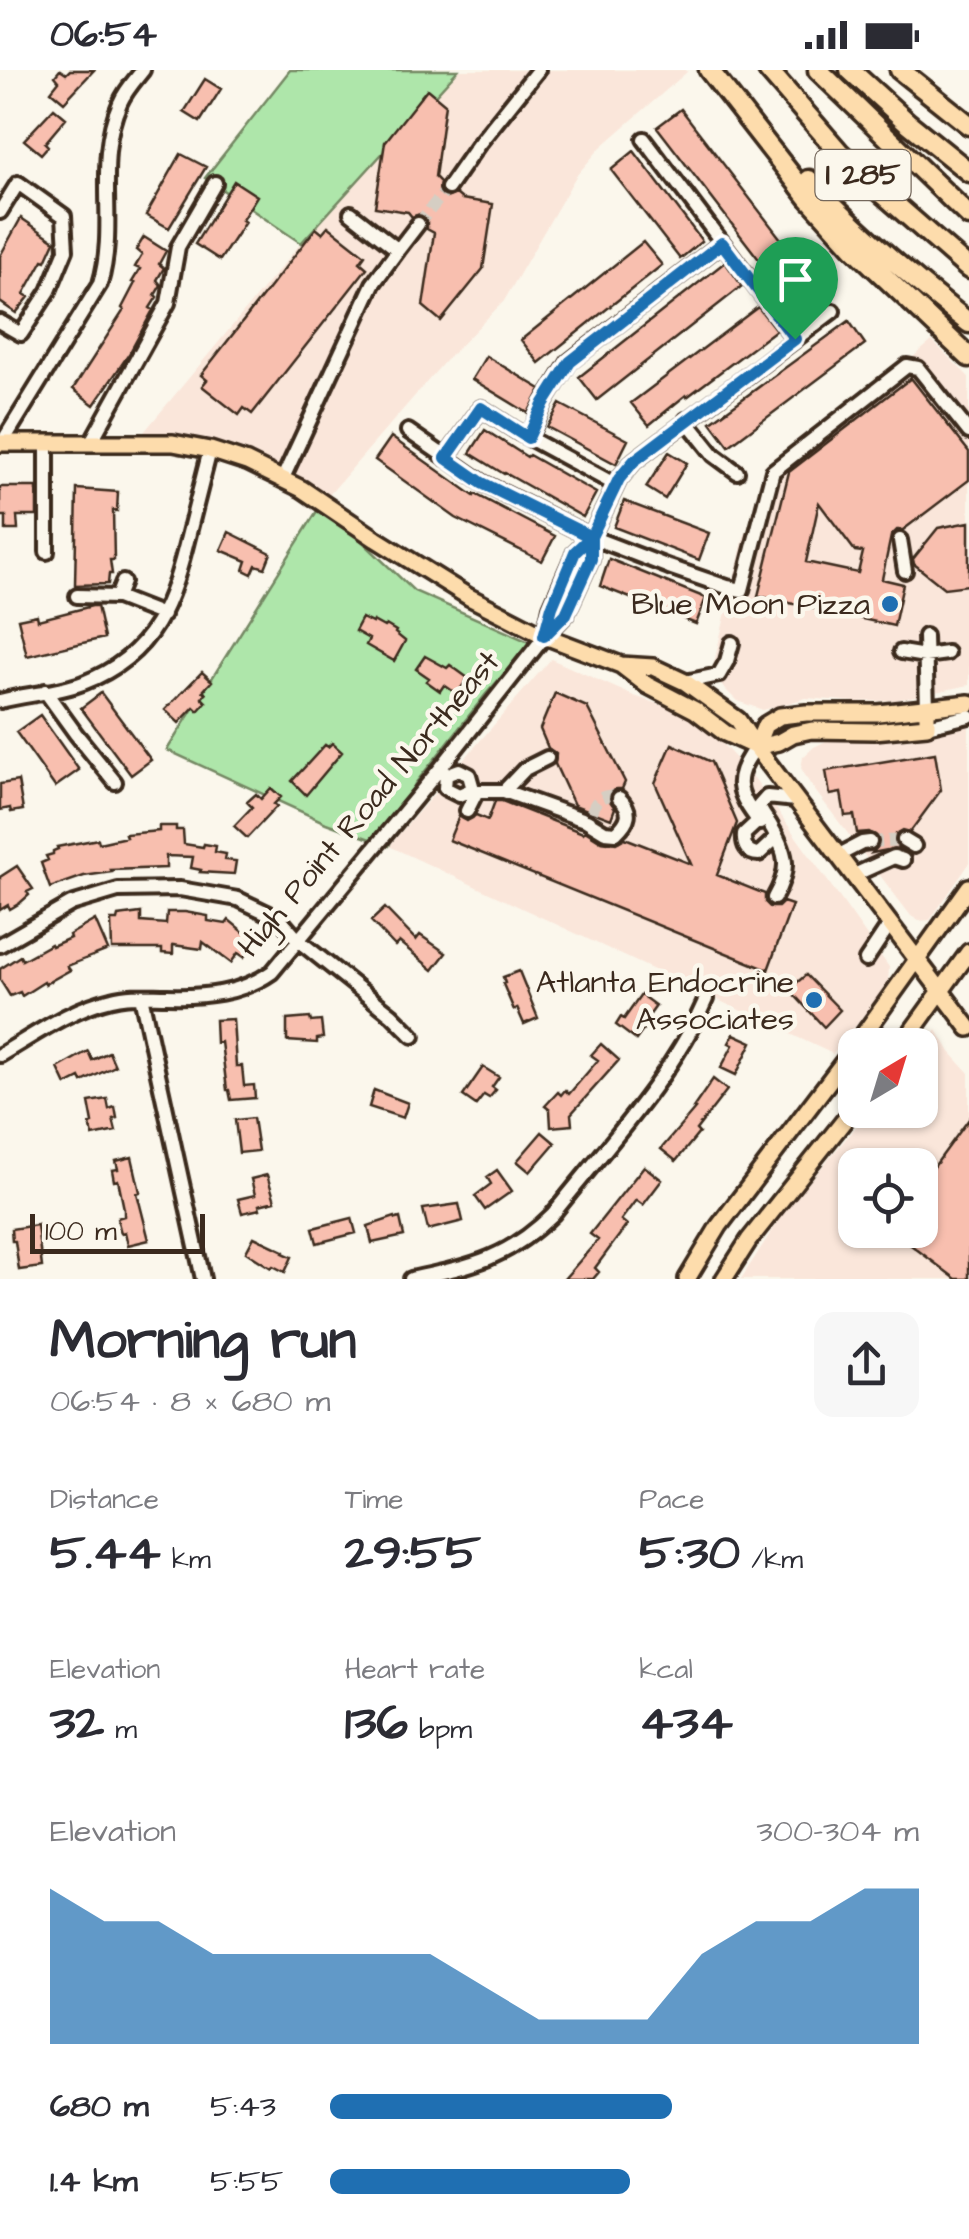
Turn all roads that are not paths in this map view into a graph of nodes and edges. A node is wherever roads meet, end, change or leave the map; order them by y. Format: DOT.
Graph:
graph roads {
  1 [pos="142,70"];
  2 [pos="538,70"];
  3 [pos="713,70"];
  4 [pos="768,70"];
  5 [pos="818,70"];
  6 [pos="850,70"];
  7 [pos="900,70"];
  8 [pos="969,125"];
  9 [pos="644,139"];
  10 [pos="969,172"];
  11 [pos="215,183"];
  12 [pos="448,188"];
  13 [pos="0,212"];
  14 [pos="351,213"];
  15 [pos="969,216"];
  16 [pos="418,224"];
  17 [pos="722,243"];
  18 [pos="398,250"];
  19 [pos="969,269"];
  20 [pos="833,311"];
  21 [pos="0,322"];
  22 [pos="969,323"];
  23 [pos="795,339"];
  24 [pos="969,357"];
  25 [pos="686,420"];
  26 [pos="408,432"];
  27 [pos="969,432"];
  28 [pos="528,438"];
  29 [pos="46,442"];
  30 [pos="92,442"];
  31 [pos="1,443"];
  32 [pos="210,450"];
  33 [pos="446,458"];
  34 [pos="737,472"];
  35 [pos="283,478"];
  36 [pos="616,485"];
  37 [pos="591,537"];
  38 [pos="900,540"];
  39 [pos="47,552"];
  40 [pos="570,564"];
  41 [pos="586,570"];
  42 [pos="905,571"];
  43 [pos="123,582"];
  44 [pos="77,596"];
  45 [pos="117,597"];
  46 [pos="163,615"];
  47 [pos="544,636"];
  48 [pos="925,636"];
  49 [pos="732,642"];
  50 [pos="901,652"];
  51 [pos="947,654"];
  52 [pos="925,656"];
  53 [pos="621,665"];
  54 [pos="685,682"];
  55 [pos="46,691"];
  56 [pos="0,701"];
  57 [pos="969,703"];
  58 [pos="969,716"];
  59 [pos="927,717"];
  60 [pos="756,747"];
  61 [pos="547,758"];
  62 [pos="443,772"];
  63 [pos="115,782"];
  64 [pos="475,790"];
  65 [pos="504,791"];
  66 [pos="619,798"];
  67 [pos="796,800"];
  68 [pos="467,812"];
  69 [pos="758,821"];
  70 [pos="776,838"];
  71 [pos="870,842"];
  72 [pos="838,855"];
  73 [pos="903,860"];
  74 [pos="854,875"];
  75 [pos="969,887"];
  76 [pos="774,898"];
  77 [pos="890,924"];
  78 [pos="299,941"];
  79 [pos="0,945"];
  80 [pos="969,952"];
  81 [pos="866,960"];
  82 [pos="917,960"];
  83 [pos="942,992"];
  84 [pos="141,996"];
  85 [pos="706,999"];
  86 [pos="869,1028"];
  87 [pos="915,1028"];
  88 [pos="969,1028"];
  89 [pos="412,1036"];
  90 [pos="0,1054"];
  91 [pos="838,1069"];
  92 [pos="839,1128"];
  93 [pos="203,1279"];
  94 [pos="412,1279"];
  95 [pos="686,1279"];
  96 [pos="724,1279"];
  1 -- 31 [label="street"];
  2 -- 12 [label="street"];
  3 -- 22 [label="highway"];
  3 -- 24 [label="highway"];
  4 -- 19 [label="highway, I 285"];
  5 -- 15 [label="highway, I 285"];
  6 -- 10 [label="highway"];
  7 -- 8 [label="highway"];
  9 -- 17 [label="street"];
  11 -- 30 [label="street"];
  13 -- 21 [label="street"];
  14 -- 18 [label="street"];
  16 -- 18 [label="street"];
  17 -- 23 [label="street"];
  17 -- 28 [label="street"];
  18 -- 35 [label="street"];
  20 -- 23 [label="street"];
  23 -- 25 [label="street"];
  25 -- 34 [label="street"];
  25 -- 36 [label="street"];
  26 -- 33 [label="street"];
  27 -- 37 [label="street"];
  28 -- 33 [label="street"];
  28 -- 36 [label="street"];
  29 -- 30 [label="main road"];
  29 -- 31 [label="main road"];
  29 -- 39 [label="street"];
  30 -- 32 [label="main road"];
  32 -- 35 [label="main road"];
  32 -- 46 [label="street"];
  33 -- 37 [label="street"];
  35 -- 47 [label="main road"];
  36 -- 37 [label="street"];
  37 -- 40 [label="street"];
  37 -- 41 [label="street, High Point Road Northeast"];
  38 -- 42 [label="street"];
  40 -- 41 [label="street"];
  40 -- 47 [label="street"];
  41 -- 47 [label="street, High Point Road Northeast"];
  43 -- 45 [label="street"];
  44 -- 45 [label="street"];
  45 -- 46 [label="street"];
  46 -- 55 [label="street"];
  47 -- 53 [label="main road"];
  47 -- 62 [label="street, High Point Road Northeast"];
  48 -- 52 [label="street"];
  49 -- 54 [label="street"];
  50 -- 52 [label="street"];
  51 -- 52 [label="street"];
  52 -- 59 [label="street"];
  53 -- 54 [label="main road"];
  53 -- 60 [label="main road"];
  54 -- 60 [label="main road"];
  55 -- 56 [label="street"];
  55 -- 63 [label="street"];
  57 -- 59 [label="main road"];
  58 -- 59 [label="street"];
  59 -- 60 [label="main road"];
  60 -- 67 [label="main road"];
  60 -- 69 [label="street"];
  61 -- 65 [label="street"];
  62 -- 64 [label="street"];
  62 -- 78 [label="street, High Point Road Northeast"];
  64 -- 65 [label="street"];
  64 -- 68 [label="street"];
  65 -- 66 [label="street"];
  67 -- 70 [label="street"];
  67 -- 72 [label="main road"];
  69 -- 70 [label="street"];
  69 -- 70 [label="street"];
  70 -- 76 [label="street"];
  71 -- 72 [label="street"];
  72 -- 74 [label="main road"];
  73 -- 74 [label="street"];
  74 -- 77 [label="main road"];
  75 -- 82 [label="main road"];
  77 -- 81 [label="street"];
  77 -- 82 [label="main road"];
  78 -- 79 [label="street"];
  78 -- 84 [label="street, High Point Road Northeast"];
  78 -- 89 [label="street"];
  80 -- 83 [label="main road"];
  82 -- 83 [label="main road"];
  82 -- 86 [label="main road"];
  83 -- 87 [label="main road"];
  83 -- 88 [label="main road"];
  84 -- 90 [label="street, High Point Road Northeast"];
  84 -- 93 [label="street"];
  85 -- 94 [label="street"];
  91 -- 95 [label="main road"];
  92 -- 96 [label="main road"];
}
